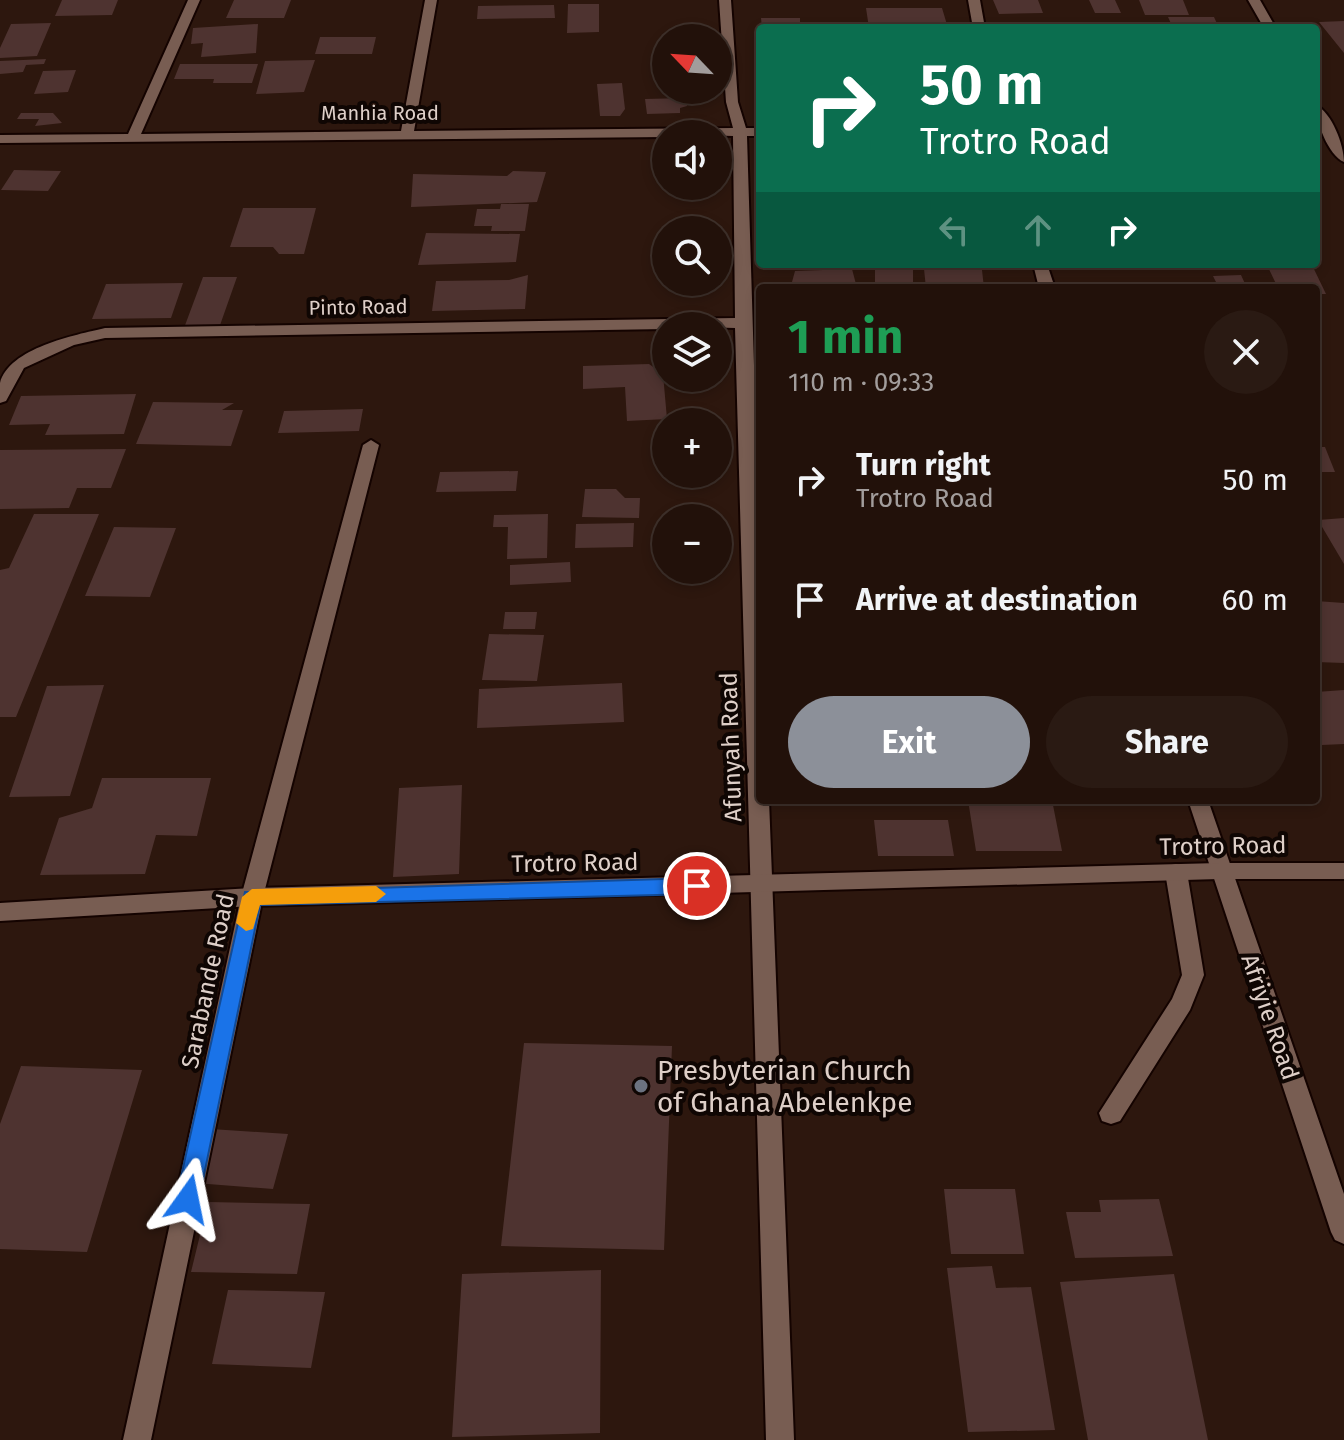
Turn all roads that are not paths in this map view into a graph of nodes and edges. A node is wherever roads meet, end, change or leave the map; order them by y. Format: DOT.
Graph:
graph roads {
  1 [pos="194,0"];
  2 [pos="431,0"];
  3 [pos="725,0"];
  4 [pos="974,0"];
  5 [pos="1254,0"];
  6 [pos="978,24"];
  7 [pos="1268,24"];
  8 [pos="750,132"];
  9 [pos="1330,132"];
  10 [pos="407,133"];
  11 [pos="134,135"];
  12 [pos="0,139"];
  13 [pos="1344,158"];
  14 [pos="743,323"];
  15 [pos="0,398"];
  16 [pos="371,445"];
  17 [pos="756,728"];
  18 [pos="758,804"];
  19 [pos="1199,804"];
  20 [pos="1219,871"];
  21 [pos="1344,871"];
  22 [pos="1176,872"];
  23 [pos="761,884"];
  24 [pos="252,897"];
  25 [pos="0,912"];
  26 [pos="1111,1113"];
  27 [pos="1344,1232"];
  28 [pos="137,1440"];
  29 [pos="780,1440"];
  1 -- 11 [label="street"];
  2 -- 10 [label="street"];
  3 -- 8 [label="street, Afunyah Road"];
  4 -- 6 [label="street"];
  5 -- 7 [label="street"];
  8 -- 10 [label="street, Manhia Road"];
  8 -- 14 [label="street, Afunyah Road"];
  9 -- 13 [label="street"];
  10 -- 11 [label="street, Manhia Road"];
  11 -- 12 [label="street, Manhia Road"];
  14 -- 15 [label="street, Pinto Road"];
  14 -- 17 [label="street, Afunyah Road"];
  16 -- 24 [label="street, Sarabande Road"];
  18 -- 23 [label="street, Afunyah Road"];
  19 -- 20 [label="street, Afriyie Road"];
  20 -- 21 [label="street, Trotro Road"];
  20 -- 22 [label="street, Trotro Road"];
  20 -- 27 [label="street, Afriyie Road"];
  22 -- 23 [label="street, Trotro Road"];
  22 -- 26 [label="street"];
  23 -- 24 [label="street, Trotro Road"];
  23 -- 29 [label="street, Afunyah Road"];
  24 -- 25 [label="street, Trotro Road"];
  24 -- 28 [label="street, Sarabande Road"];
}
